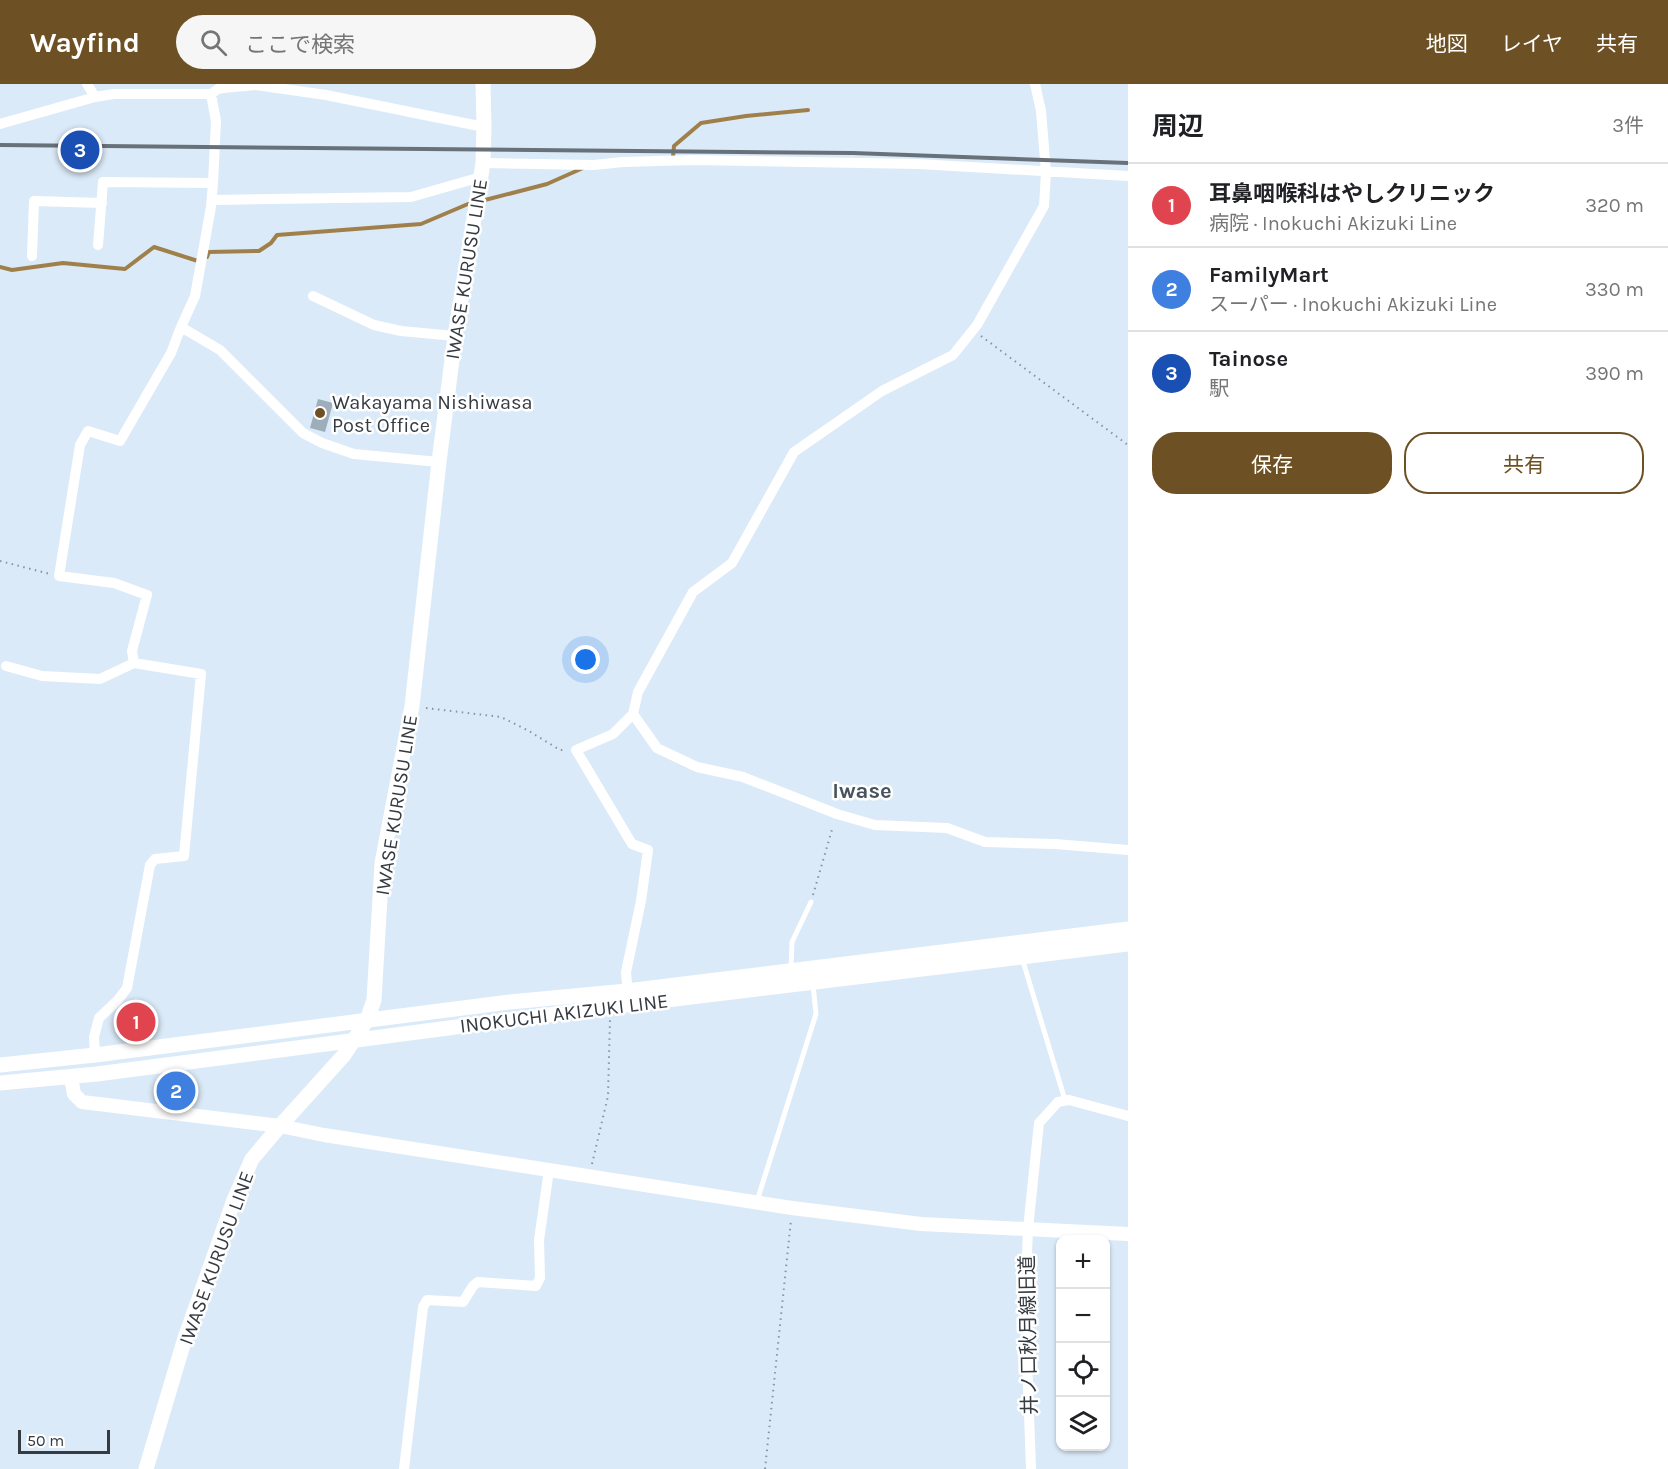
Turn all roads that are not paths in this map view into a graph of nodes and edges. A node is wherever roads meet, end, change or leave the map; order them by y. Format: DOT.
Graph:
graph roads {
  1 [pos="87,84"];
  2 [pos="483,84"];
  3 [pos="1035,84"];
  4 [pos="179,89"];
  5 [pos="216,89"];
  6 [pos="95,97"];
  7 [pos="0,124"];
  8 [pos="484,127"];
  9 [pos="482,170"];
  10 [pos="1046,172"];
  11 [pos="1128,176"];
  12 [pos="213,183"];
  13 [pos="212,200"];
  14 [pos="102,203"];
  15 [pos="98,245"];
  16 [pos="32,256"];
  17 [pos="313,296"];
  18 [pos="180,327"];
  19 [pos="455,336"];
  20 [pos="439,462"];
  21 [pos="134,663"];
  22 [pos="6,666"];
  23 [pos="633,714"];
  24 [pos="1128,850"];
  25 [pos="811,902"];
  26 [pos="1128,929"];
  27 [pos="1128,944"];
  28 [pos="1021,956"];
  29 [pos="790,971"];
  30 [pos="813,982"];
  31 [pos="628,998"];
  32 [pos="367,1020"];
  33 [pos="354,1040"];
  34 [pos="95,1055"];
  35 [pos="0,1065"];
  36 [pos="71,1077"];
  37 [pos="0,1083"];
  38 [pos="1065,1101"];
  39 [pos="1128,1116"];
  40 [pos="280,1126"];
  41 [pos="549,1170"];
  42 [pos="757,1202"];
  43 [pos="1028,1229"];
  44 [pos="1128,1234"];
  45 [pos="146,1469"];
  46 [pos="404,1469"];
  47 [pos="1031,1469"];
  1 -- 6 [label="street"];
  2 -- 8 [label="main road, IWASE KURUSU LINE"];
  3 -- 10 [label="street"];
  4 -- 5 [label="street"];
  4 -- 6 [label="street"];
  5 -- 8 [label="street"];
  5 -- 12 [label="street"];
  6 -- 7 [label="street"];
  8 -- 9 [label="main road, IWASE KURUSU LINE"];
  9 -- 10 [label="street"];
  9 -- 13 [label="street"];
  9 -- 19 [label="main road, IWASE KURUSU LINE"];
  10 -- 11 [label="street"];
  10 -- 23 [label="street"];
  12 -- 13 [label="street"];
  12 -- 14 [label="street"];
  13 -- 18 [label="street"];
  14 -- 15 [label="street"];
  14 -- 16 [label="street"];
  17 -- 19 [label="street"];
  18 -- 20 [label="street"];
  18 -- 21 [label="street"];
  19 -- 20 [label="main road, IWASE KURUSU LINE"];
  20 -- 32 [label="main road, IWASE KURUSU LINE"];
  21 -- 22 [label="street"];
  21 -- 34 [label="street"];
  23 -- 24 [label="street"];
  23 -- 31 [label="street"];
  25 -- 29 [label="lane"];
  26 -- 29 [label="main road, INOKUCHI AKIZUKI LINE"];
  27 -- 28 [label="main road, INOKUCHI AKIZUKI LINE"];
  28 -- 30 [label="main road, INOKUCHI AKIZUKI LINE"];
  28 -- 38 [label="lane"];
  29 -- 31 [label="main road, INOKUCHI AKIZUKI LINE"];
  30 -- 31 [label="main road, INOKUCHI AKIZUKI LINE"];
  30 -- 42 [label="lane"];
  31 -- 32 [label="main road, INOKUCHI AKIZUKI LINE"];
  31 -- 33 [label="main road, INOKUCHI AKIZUKI LINE"];
  32 -- 33 [label="main road, IWASE KURUSU LINE"];
  32 -- 34 [label="main road, INOKUCHI AKIZUKI LINE"];
  33 -- 36 [label="main road, INOKUCHI AKIZUKI LINE"];
  33 -- 40 [label="main road, IWASE KURUSU LINE"];
  34 -- 35 [label="main road, INOKUCHI AKIZUKI LINE"];
  36 -- 37 [label="main road, INOKUCHI AKIZUKI LINE"];
  36 -- 40 [label="street"];
  38 -- 39 [label="street"];
  38 -- 43 [label="street"];
  40 -- 41 [label="street"];
  40 -- 45 [label="main road, IWASE KURUSU LINE"];
  41 -- 42 [label="street"];
  41 -- 46 [label="street"];
  42 -- 43 [label="street"];
  43 -- 44 [label="street, 井ノ口秋月線旧道"];
  43 -- 47 [label="street, 井ノ口秋月線旧道"];
}
